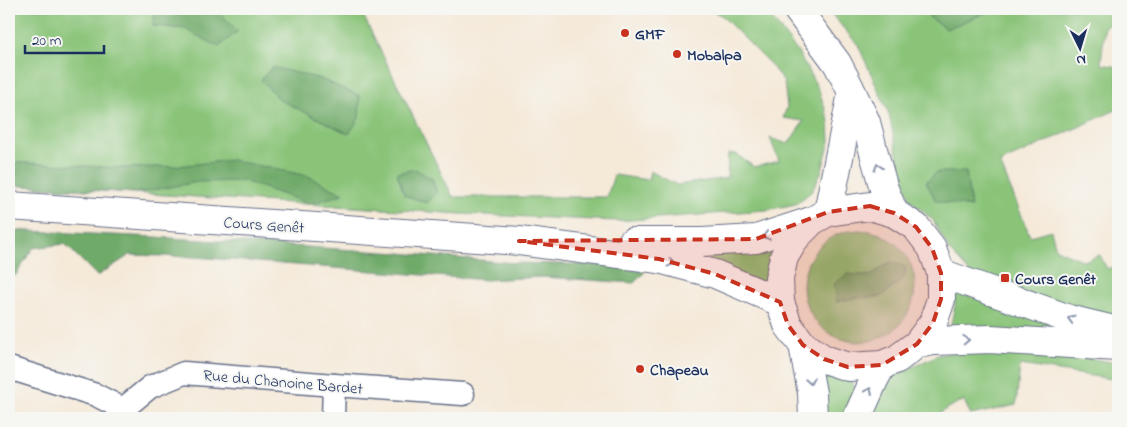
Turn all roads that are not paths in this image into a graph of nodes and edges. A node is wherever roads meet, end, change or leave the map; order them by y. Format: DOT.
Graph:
graph roads {
  1 [pos="797,9"];
  2 [pos="852,93"];
  3 [pos="9,206"];
  4 [pos="894,213"];
  5 [pos="820,216"];
  6 [pos="519,241"];
  7 [pos="940,272"];
  8 [pos="780,302"];
  9 [pos="1118,331"];
  10 [pos="917,344"];
  11 [pos="803,345"];
  12 [pos="1118,347"];
  13 [pos="882,365"];
  14 [pos="9,368"];
  15 [pos="334,385"];
  16 [pos="463,394"];
  17 [pos="122,414"];
  18 [pos="333,418"];
  19 [pos="813,418"];
  20 [pos="857,418"];
  1 -- 2 [label="main road"];
  4 -- 2 [label="main road, one-way"];
  2 -- 5 [label="main road"];
  3 -- 6 [label="main road, Cours Genêt"];
  4 -- 5 [label="main road"];
  4 -- 7 [label="main road"];
  5 -- 6 [label="main road, Cours Genêt, one-way"];
  5 -- 8 [label="main road"];
  6 -- 8 [label="main road, Cours Genêt, one-way"];
  9 -- 7 [label="main road, one-way"];
  7 -- 10 [label="main road"];
  8 -- 11 [label="main road"];
  10 -- 12 [label="main road, one-way"];
  10 -- 13 [label="main road"];
  11 -- 13 [label="main road"];
  11 -- 19 [label="main road, one-way"];
  20 -- 13 [label="main road, one-way"];
  14 -- 17 [label="street"];
  15 -- 16 [label="street, Rue du Chanoine Bardet"];
  15 -- 17 [label="street, Rue du Chanoine Bardet"];
  15 -- 18 [label="street"];
}
